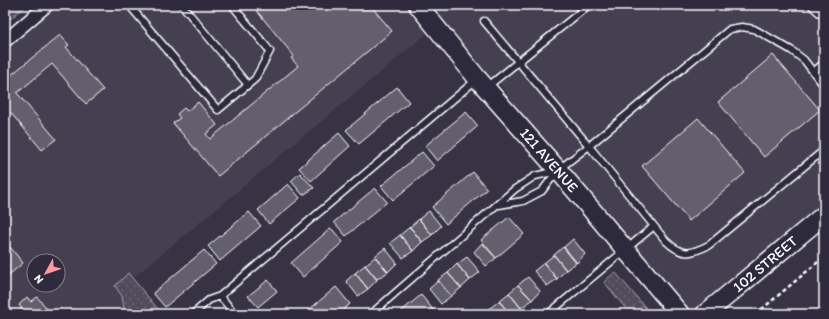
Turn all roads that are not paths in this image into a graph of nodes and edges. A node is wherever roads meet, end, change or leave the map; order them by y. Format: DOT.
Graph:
graph roads {
  1 [pos="47,5"];
  2 [pos="129,5"];
  3 [pos="182,5"];
  4 [pos="232,5"];
  5 [pos="418,5"];
  6 [pos="589,5"];
  7 [pos="816,5"];
  8 [pos="824,13"];
  9 [pos="484,21"];
  10 [pos="5,41"];
  11 [pos="824,62"];
  12 [pos="519,63"];
  13 [pos="813,72"];
  14 [pos="482,84"];
  15 [pos="248,85"];
  16 [pos="824,86"];
  17 [pos="589,146"];
  18 [pos="824,150"];
  19 [pos="558,170"];
  20 [pos="498,205"];
  21 [pos="824,215"];
  22 [pos="654,226"];
  23 [pos="625,249"];
  24 [pos="220,296"];
  25 [pos="193,314"];
  26 [pos="235,314"];
  27 [pos="371,314"];
  28 [pos="548,314"];
  29 [pos="680,314"];
  30 [pos="705,314"];
  1 -- 10 [label="street"];
  2 -- 15 [label="lane"];
  3 -- 15 [label="lane"];
  4 -- 15 [label="lane"];
  5 -- 14 [label="street, 121 AVENUE"];
  6 -- 12 [label="lane"];
  7 -- 8 [label="street"];
  9 -- 12 [label="lane"];
  11 -- 13 [label="lane"];
  12 -- 14 [label="lane"];
  12 -- 17 [label="lane"];
  13 -- 16 [label="lane"];
  13 -- 17 [label="lane"];
  14 -- 19 [label="street, 121 AVENUE"];
  14 -- 24 [label="lane"];
  17 -- 19 [label="lane"];
  17 -- 22 [label="lane"];
  18 -- 22 [label="lane"];
  19 -- 20 [label="lane"];
  19 -- 20 [label="lane"];
  19 -- 23 [label="street, 121 AVENUE"];
  20 -- 27 [label="lane"];
  21 -- 30 [label="street, 102 STREET"];
  22 -- 23 [label="lane"];
  23 -- 28 [label="lane"];
  23 -- 29 [label="street, 121 AVENUE"];
  24 -- 25 [label="lane"];
  24 -- 26 [label="lane"];
}
